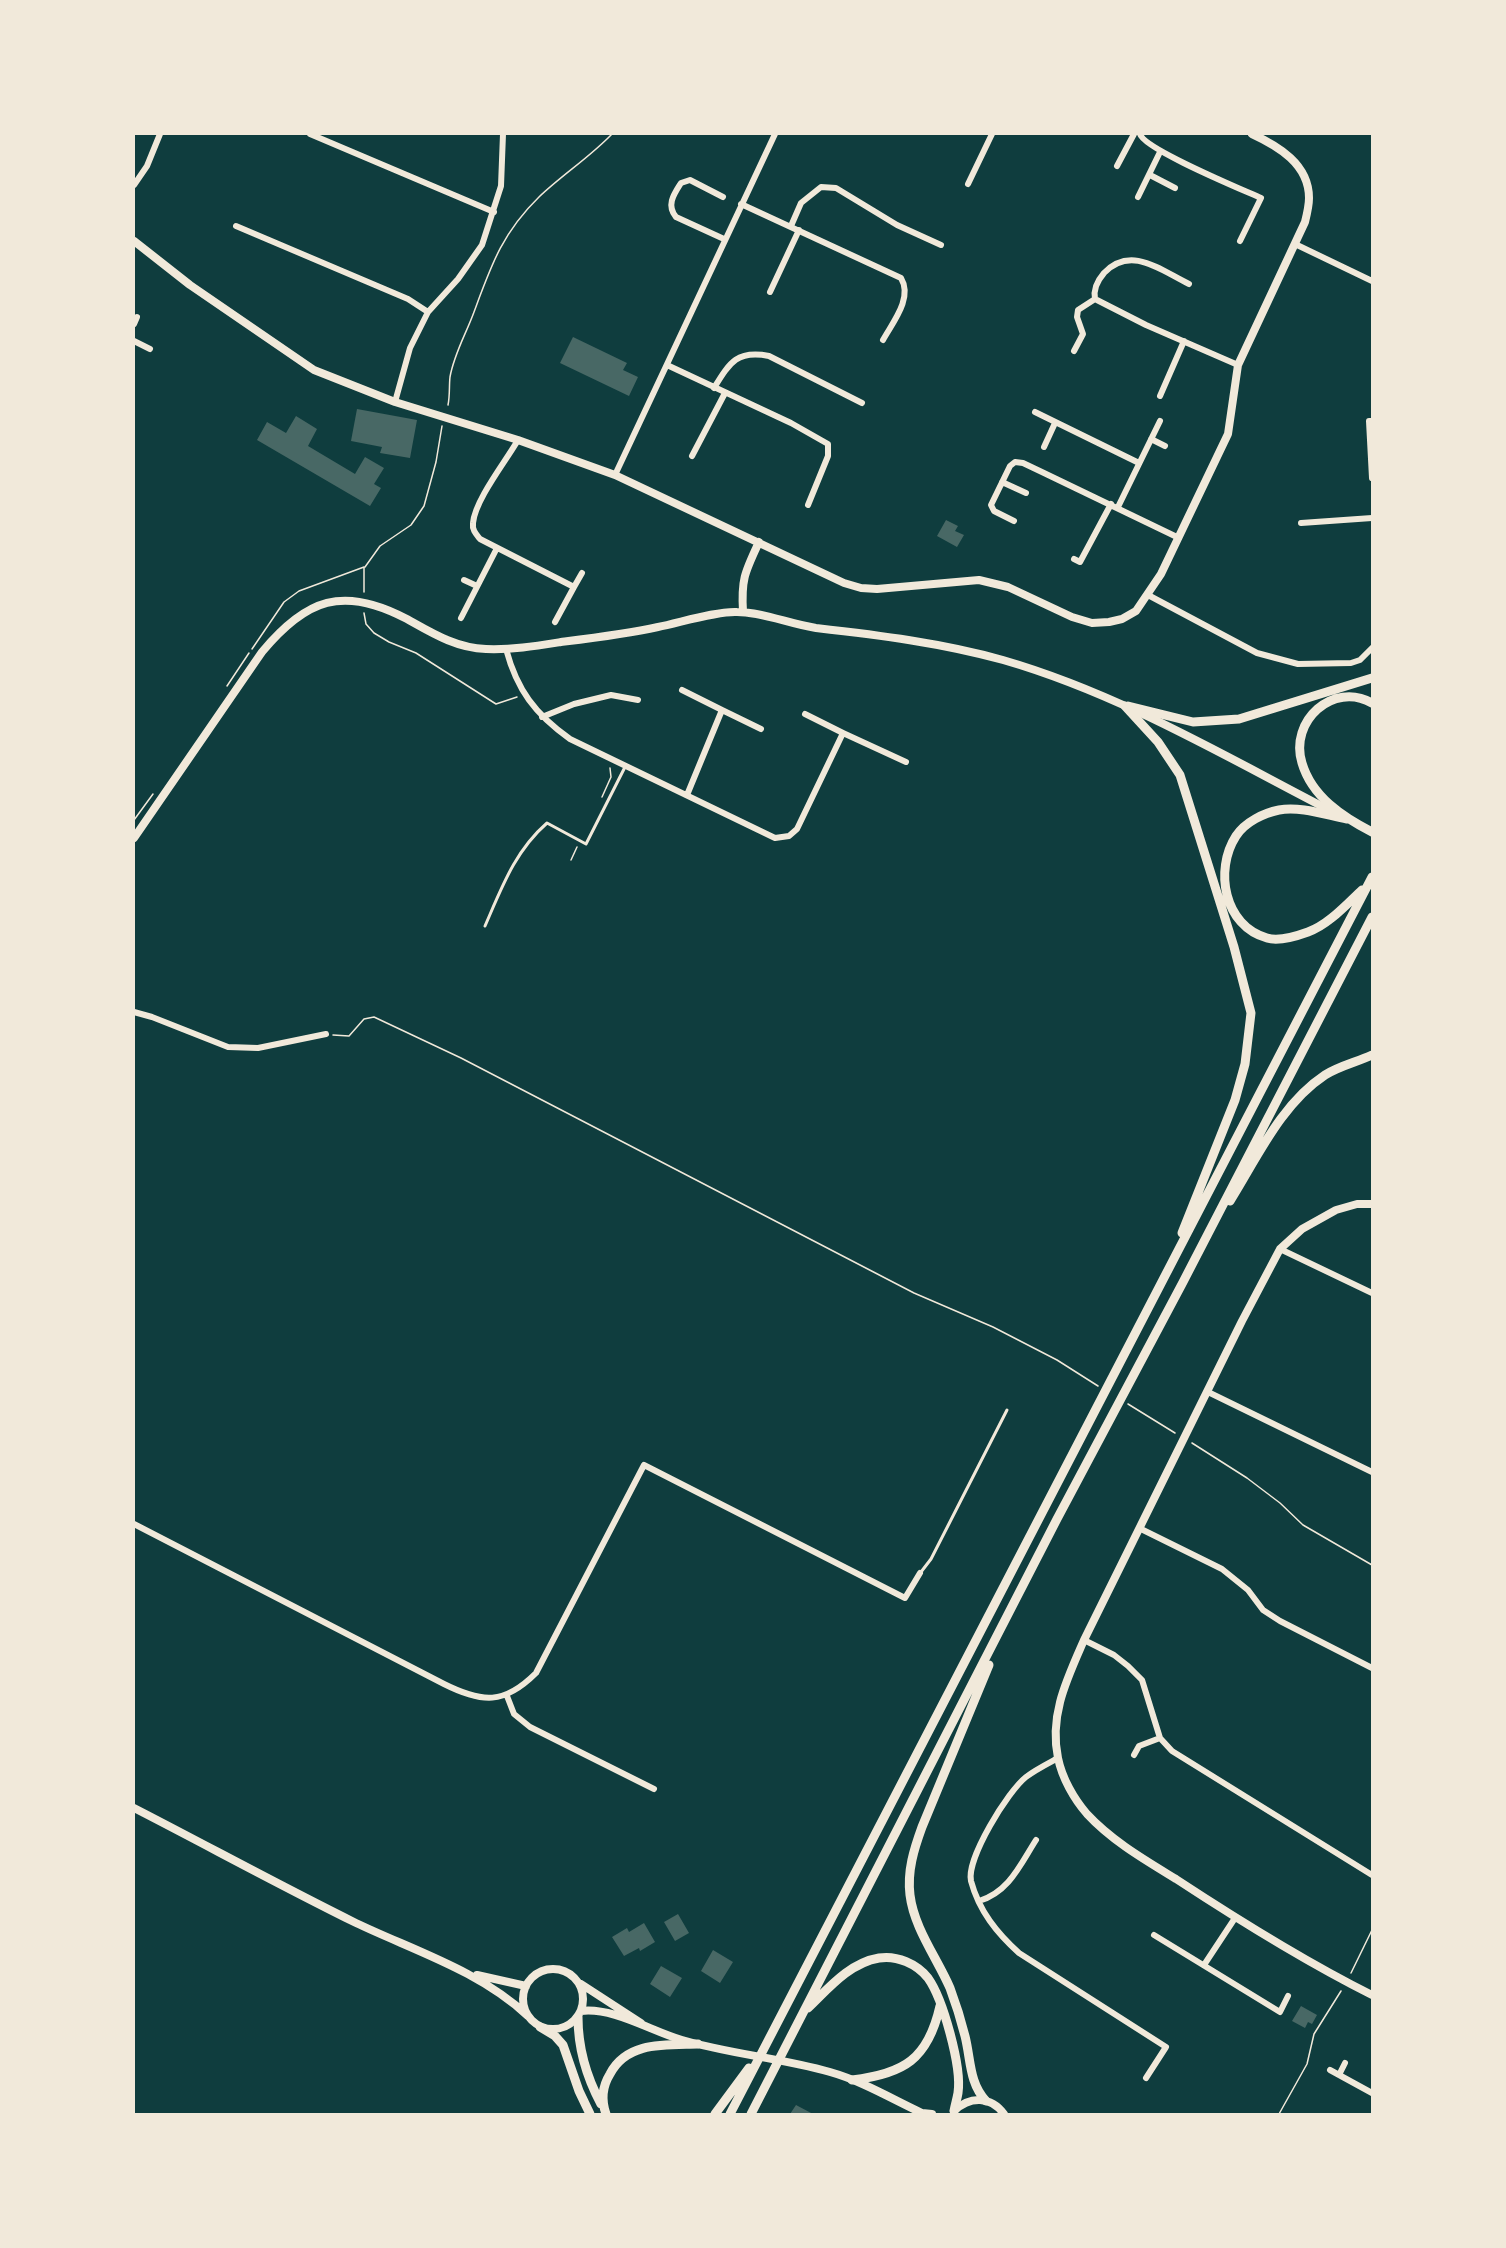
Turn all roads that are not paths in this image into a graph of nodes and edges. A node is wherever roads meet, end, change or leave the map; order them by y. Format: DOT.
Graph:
graph roads {
  1 [pos="160,134"];
  2 [pos="310,134"];
  3 [pos="503,134"];
  4 [pos="775,134"];
  5 [pos="992,134"];
  6 [pos="1134,134"];
  7 [pos="1140,134"];
  8 [pos="1252,134"];
  9 [pos="1160,152"];
  10 [pos="1117,166"];
  11 [pos="1150,175"];
  12 [pos="968,184"];
  13 [pos="134,185"];
  14 [pos="1175,188"];
  15 [pos="723,197"];
  16 [pos="1138,198"];
  17 [pos="741,204"];
  18 [pos="494,212"];
  19 [pos="236,226"];
  20 [pos="791,226"];
  21 [pos="799,230"];
  22 [pos="723,239"];
  23 [pos="1240,241"];
  24 [pos="134,244"];
  25 [pos="941,244"];
  26 [pos="1295,244"];
  27 [pos="1372,281"];
  28 [pos="1189,284"];
  29 [pos="771,292"];
  30 [pos="1095,299"];
  31 [pos="428,312"];
  32 [pos="137,317"];
  33 [pos="134,324"];
  34 [pos="884,340"];
  35 [pos="134,341"];
  36 [pos="1184,341"];
  37 [pos="150,349"];
  38 [pos="1074,351"];
  39 [pos="667,365"];
  40 [pos="1238,365"];
  41 [pos="714,388"];
  42 [pos="724,393"];
  43 [pos="1160,396"];
  44 [pos="395,402"];
  45 [pos="862,404"];
  46 [pos="1035,412"];
  47 [pos="1160,421"];
  48 [pos="1372,421"];
  49 [pos="1055,423"];
  50 [pos="1151,439"];
  51 [pos="518,440"];
  52 [pos="1165,446"];
  53 [pos="1044,447"];
  54 [pos="692,456"];
  55 [pos="1139,463"];
  56 [pos="615,475"];
  57 [pos="1372,478"];
  58 [pos="1002,482"];
  59 [pos="1026,493"];
  60 [pos="1111,504"];
  61 [pos="808,505"];
  62 [pos="1118,507"];
  63 [pos="1372,518"];
  64 [pos="1014,521"];
  65 [pos="1301,523"];
  66 [pos="1179,538"];
  67 [pos="759,542"];
  68 [pos="497,548"];
  69 [pos="1074,559"];
  70 [pos="582,573"];
  71 [pos="464,580"];
  72 [pos="477,586"];
  73 [pos="574,587"];
  74 [pos="1148,595"];
  75 [pos="743,612"];
  76 [pos="461,618"];
  77 [pos="555,622"];
  78 [pos="1372,648"];
  79 [pos="506,649"];
  80 [pos="1372,678"];
  81 [pos="682,690"];
  82 [pos="638,700"];
  83 [pos="1372,703"];
  84 [pos="1125,706"];
  85 [pos="722,710"];
  86 [pos="805,714"];
  87 [pos="542,717"];
  88 [pos="761,729"];
  89 [pos="843,733"];
  90 [pos="906,762"];
  91 [pos="625,767"];
  92 [pos="687,795"];
  93 [pos="1347,819"];
  94 [pos="1372,832"];
  95 [pos="134,838"];
  96 [pos="1371,880"];
  97 [pos="1372,917"];
  98 [pos="485,926"];
  99 [pos="134,1012"];
  100 [pos="326,1034"];
  101 [pos="1372,1055"];
  102 [pos="1372,1204"];
  103 [pos="1280,1249"];
  104 [pos="1198,1253"];
  105 [pos="1172,1264"];
  106 [pos="1372,1293"];
  107 [pos="1208,1392"];
  108 [pos="1007,1410"];
  109 [pos="1372,1472"];
  110 [pos="134,1524"];
  111 [pos="1139,1528"];
  112 [pos="920,1573"];
  113 [pos="1017,1599"];
  114 [pos="1084,1640"];
  115 [pos="1372,1668"];
  116 [pos="507,1696"];
  117 [pos="1160,1738"];
  118 [pos="1134,1755"];
  119 [pos="1058,1758"];
  120 [pos="654,1789"];
  121 [pos="134,1809"];
  122 [pos="1036,1840"];
  123 [pos="1372,1875"];
  124 [pos="980,1901"];
  125 [pos="1235,1918"];
  126 [pos="1154,1935"];
  127 [pos="1204,1965"];
  128 [pos="469,1974"];
  129 [pos="578,1981"];
  130 [pos="526,1986"];
  131 [pos="1372,1995"];
  132 [pos="1288,1996"];
  133 [pos="940,2006"];
  134 [pos="580,2014"];
  135 [pos="802,2015"];
  136 [pos="528,2016"];
  137 [pos="540,2027"];
  138 [pos="648,2028"];
  139 [pos="698,2044"];
  140 [pos="1345,2063"];
  141 [pos="1330,2070"];
  142 [pos="1339,2075"];
  143 [pos="1146,2078"];
  144 [pos="852,2080"];
  145 [pos="741,2086"];
  146 [pos="1372,2093"];
  147 [pos="896,2101"];
  148 [pos="986,2101"];
  149 [pos="605,2112"];
  150 [pos="951,2113"];
  151 [pos="591,2115"];
  152 [pos="715,2115"];
  153 [pos="730,2115"];
  154 [pos="751,2115"];
  155 [pos="912,2115"];
  156 [pos="932,2115"];
  157 [pos="1004,2115"];
  1 -- 13 [label="street"];
  2 -- 18 [label="street"];
  3 -- 18 [label="street"];
  4 -- 17 [label="street"];
  5 -- 12 [label="street"];
  6 -- 10 [label="street"];
  7 -- 9 [label="street"];
  8 -- 26 [label="street"];
  9 -- 11 [label="street"];
  9 -- 23 [label="street"];
  11 -- 14 [label="street"];
  11 -- 16 [label="street"];
  15 -- 22 [label="street"];
  17 -- 20 [label="street"];
  17 -- 22 [label="street"];
  18 -- 31 [label="street"];
  19 -- 31 [label="street"];
  20 -- 21 [label="street"];
  20 -- 25 [label="street"];
  21 -- 29 [label="street"];
  21 -- 34 [label="street"];
  22 -- 39 [label="street"];
  24 -- 44 [label="street"];
  26 -- 27 [label="street"];
  26 -- 40 [label="street"];
  28 -- 30 [label="street"];
  30 -- 36 [label="street"];
  30 -- 38 [label="street"];
  31 -- 44 [label="street"];
  32 -- 33 [label="street"];
  35 -- 37 [label="street"];
  36 -- 40 [label="street"];
  36 -- 43 [label="street"];
  39 -- 41 [label="street"];
  39 -- 56 [label="street"];
  40 -- 66 [label="street"];
  41 -- 42 [label="street"];
  41 -- 45 [label="street"];
  42 -- 54 [label="street"];
  42 -- 61 [label="street"];
  44 -- 51 [label="street"];
  46 -- 49 [label="street"];
  47 -- 50 [label="street"];
  48 -- 57 [label="street"];
  49 -- 53 [label="street"];
  49 -- 55 [label="street"];
  50 -- 52 [label="street"];
  50 -- 55 [label="street"];
  51 -- 56 [label="street"];
  51 -- 68 [label="street"];
  55 -- 62 [label="street"];
  56 -- 67 [label="street"];
  58 -- 59 [label="street"];
  58 -- 60 [label="street"];
  58 -- 64 [label="street"];
  60 -- 62 [label="street"];
  60 -- 69 [label="street"];
  62 -- 66 [label="street"];
  63 -- 65 [label="street"];
  66 -- 74 [label="street"];
  67 -- 74 [label="street"];
  67 -- 75 [label="street"];
  68 -- 72 [label="street"];
  68 -- 73 [label="street"];
  70 -- 73 [label="street"];
  71 -- 72 [label="street"];
  72 -- 76 [label="street"];
  73 -- 77 [label="street"];
  74 -- 78 [label="street"];
  75 -- 79 [label="street"];
  75 -- 84 [label="street"];
  79 -- 87 [label="street"];
  79 -- 95 [label="street"];
  80 -- 84 [label="main road"];
  81 -- 85 [label="street"];
  82 -- 87 [label="street"];
  83 -- 93 [label="main road"];
  84 -- 93 [label="street"];
  84 -- 105 [label="main road"];
  85 -- 88 [label="street"];
  85 -- 92 [label="street"];
  86 -- 89 [label="street"];
  87 -- 91 [label="street"];
  89 -- 90 [label="street"];
  89 -- 92 [label="street"];
  91 -- 92 [label="street"];
  91 -- 98 [label="lane"];
  93 -- 94 [label="main road"];
  93 -- 96 [label="main road"];
  96 -- 105 [label="main road"];
  97 -- 104 [label="main road"];
  99 -- 100 [label="street"];
  101 -- 104 [label="main road"];
  102 -- 103 [label="street"];
  103 -- 106 [label="street"];
  103 -- 107 [label="street"];
  104 -- 113 [label="main road"];
  105 -- 145 [label="main road"];
  107 -- 109 [label="street"];
  107 -- 111 [label="street"];
  108 -- 112 [label="lane"];
  110 -- 116 [label="street"];
  111 -- 114 [label="street"];
  111 -- 115 [label="street"];
  112 -- 116 [label="street"];
  113 -- 135 [label="main road"];
  113 -- 148 [label="main road"];
  114 -- 117 [label="street"];
  114 -- 119 [label="street"];
  116 -- 120 [label="street"];
  117 -- 118 [label="street"];
  117 -- 123 [label="street"];
  119 -- 124 [label="street"];
  119 -- 125 [label="street"];
  121 -- 128 [label="street"];
  122 -- 124 [label="street"];
  124 -- 143 [label="street"];
  125 -- 127 [label="street"];
  125 -- 131 [label="street"];
  126 -- 127 [label="street"];
  127 -- 132 [label="street"];
  128 -- 130 [label="street"];
  128 -- 136 [label="street"];
  129 -- 130 [label="street"];
  129 -- 134 [label="street"];
  129 -- 138 [label="street"];
  130 -- 136 [label="street"];
  133 -- 135 [label="main road"];
  133 -- 144 [label="main road"];
  133 -- 150 [label="main road"];
  134 -- 137 [label="street"];
  134 -- 138 [label="street"];
  134 -- 149 [label="main road"];
  135 -- 154 [label="main road"];
  136 -- 137 [label="street"];
  137 -- 151 [label="main road"];
  138 -- 139 [label="street"];
  139 -- 144 [label="street"];
  139 -- 149 [label="main road"];
  140 -- 142 [label="street"];
  141 -- 142 [label="street"];
  142 -- 146 [label="street"];
  144 -- 147 [label="street"];
  145 -- 152 [label="main road"];
  145 -- 153 [label="main road"];
  147 -- 155 [label="street"];
  147 -- 156 [label="street"];
  148 -- 150 [label="street"];
  148 -- 157 [label="street"];
}
